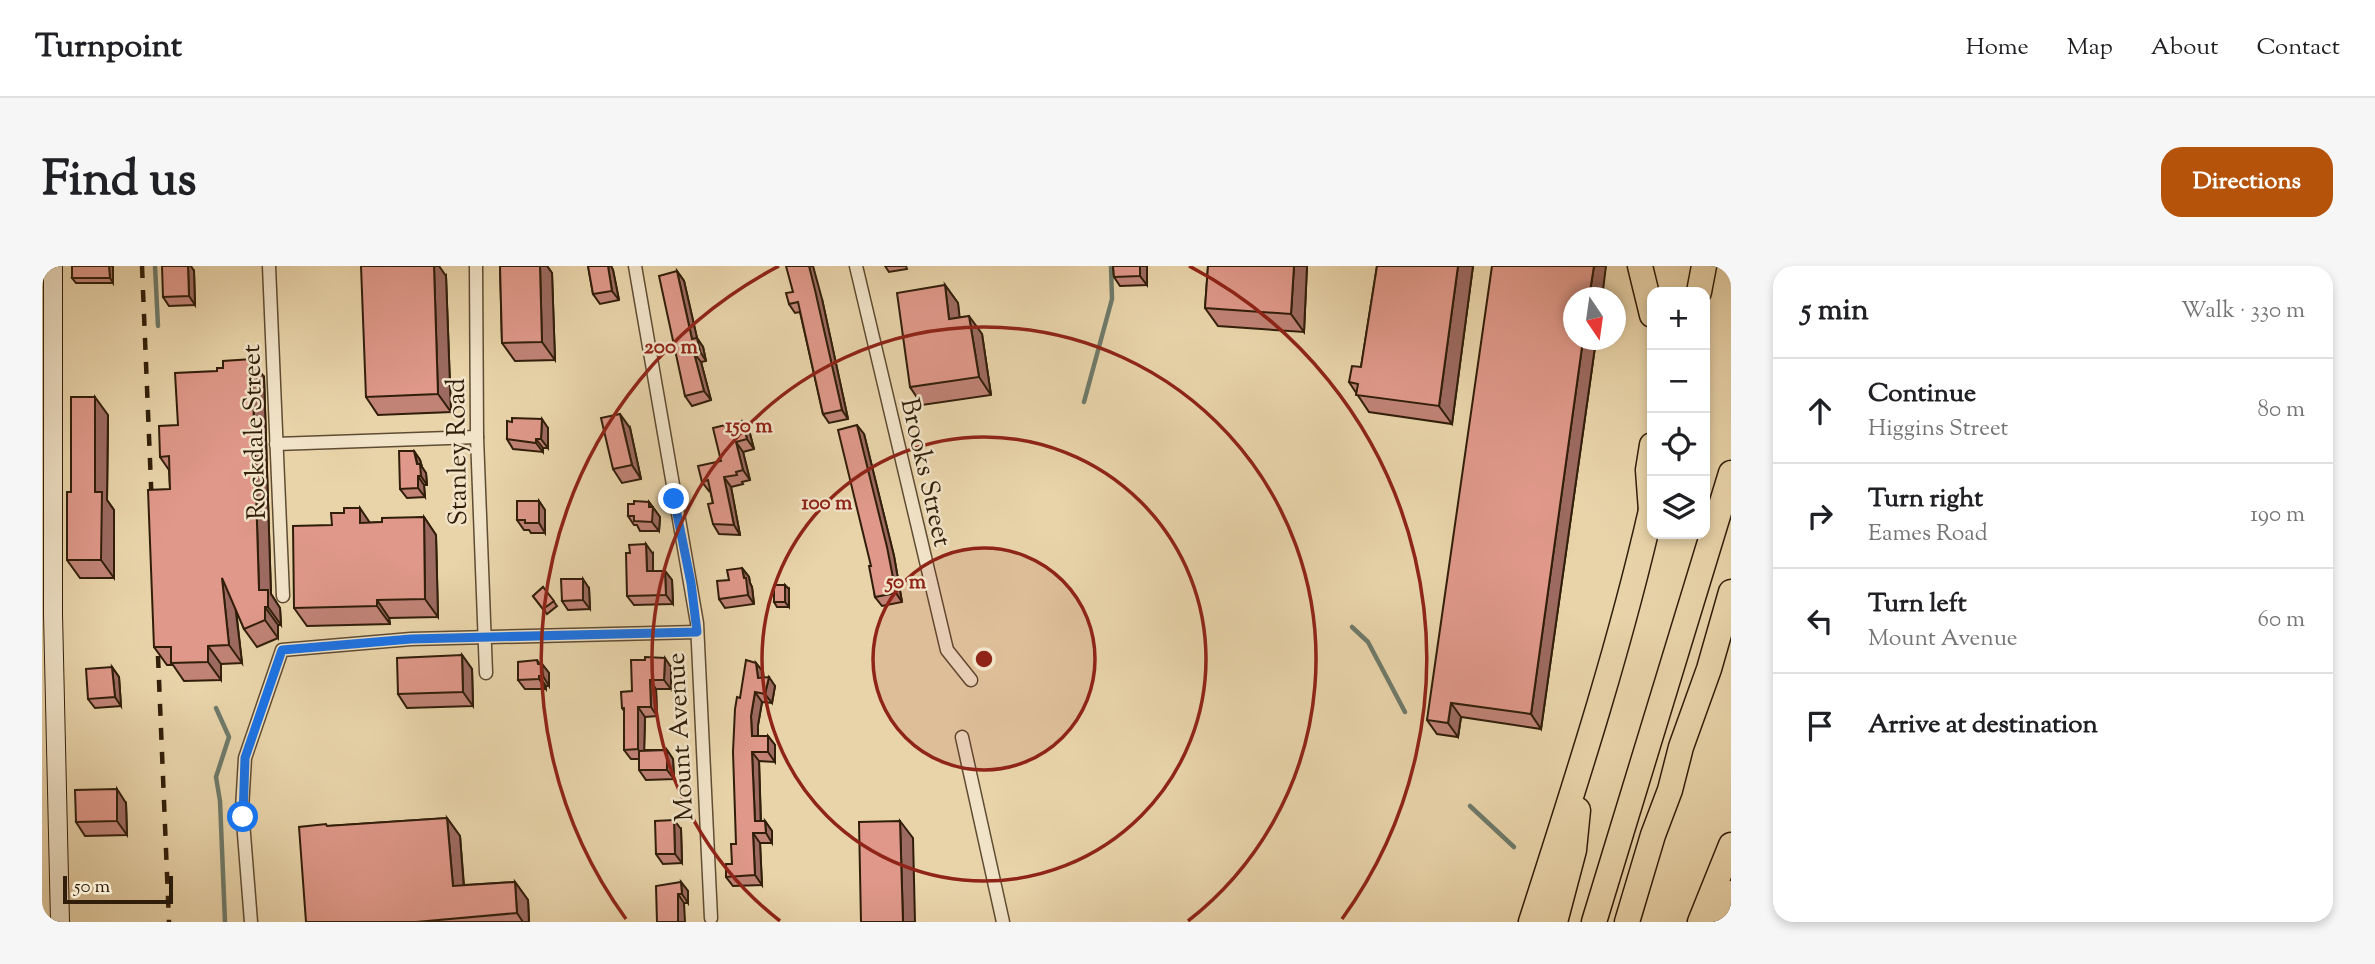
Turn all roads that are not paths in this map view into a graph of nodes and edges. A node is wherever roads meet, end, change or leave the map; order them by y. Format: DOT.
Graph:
graph roads {
  1 [pos="53,266"];
  2 [pos="269,266"];
  3 [pos="476,266"];
  4 [pos="635,266"];
  5 [pos="856,266"];
  6 [pos="1640,266"];
  7 [pos="1704,266"];
  8 [pos="1700,287"];
  9 [pos="1647,295"];
  10 [pos="477,437"];
  11 [pos="276,444"];
  12 [pos="1731,473"];
  13 [pos="1647,529"];
  14 [pos="1731,593"];
  15 [pos="283,596"];
  16 [pos="697,632"];
  17 [pos="485,636"];
  18 [pos="486,673"];
  19 [pos="971,680"];
  20 [pos="962,737"];
  21 [pos="1582,764"];
  22 [pos="1731,845"];
  23 [pos="1731,893"];
  24 [pos="711,918"];
  25 [pos="60,922"];
  26 [pos="251,922"];
  27 [pos="1003,922"];
  28 [pos="1531,922"];
  29 [pos="1555,922"];
  30 [pos="1594,922"];
  31 [pos="1627,922"];
  32 [pos="1700,922"];
  33 [pos="1721,922"];
  1 -- 25 [label="main road"];
  2 -- 11 [label="street, Rockdale Street"];
  3 -- 10 [label="street, Stanley Road"];
  4 -- 16 [label="street, Mount Avenue"];
  5 -- 19 [label="street, Brooks Street"];
  6 -- 9 [label="highway"];
  7 -- 8 [label="highway"];
  10 -- 11 [label="street"];
  10 -- 17 [label="street, Stanley Road"];
  11 -- 15 [label="street, Rockdale Street"];
  12 -- 30 [label="highway"];
  13 -- 21 [label="highway"];
  14 -- 31 [label="highway"];
  16 -- 17 [label="street"];
  16 -- 24 [label="street, Mount Avenue"];
  17 -- 18 [label="street, Stanley Road"];
  17 -- 26 [label="street"];
  20 -- 27 [label="street"];
  21 -- 28 [label="highway"];
  21 -- 29 [label="highway"];
  22 -- 32 [label="highway"];
  23 -- 33 [label="highway"];
}
